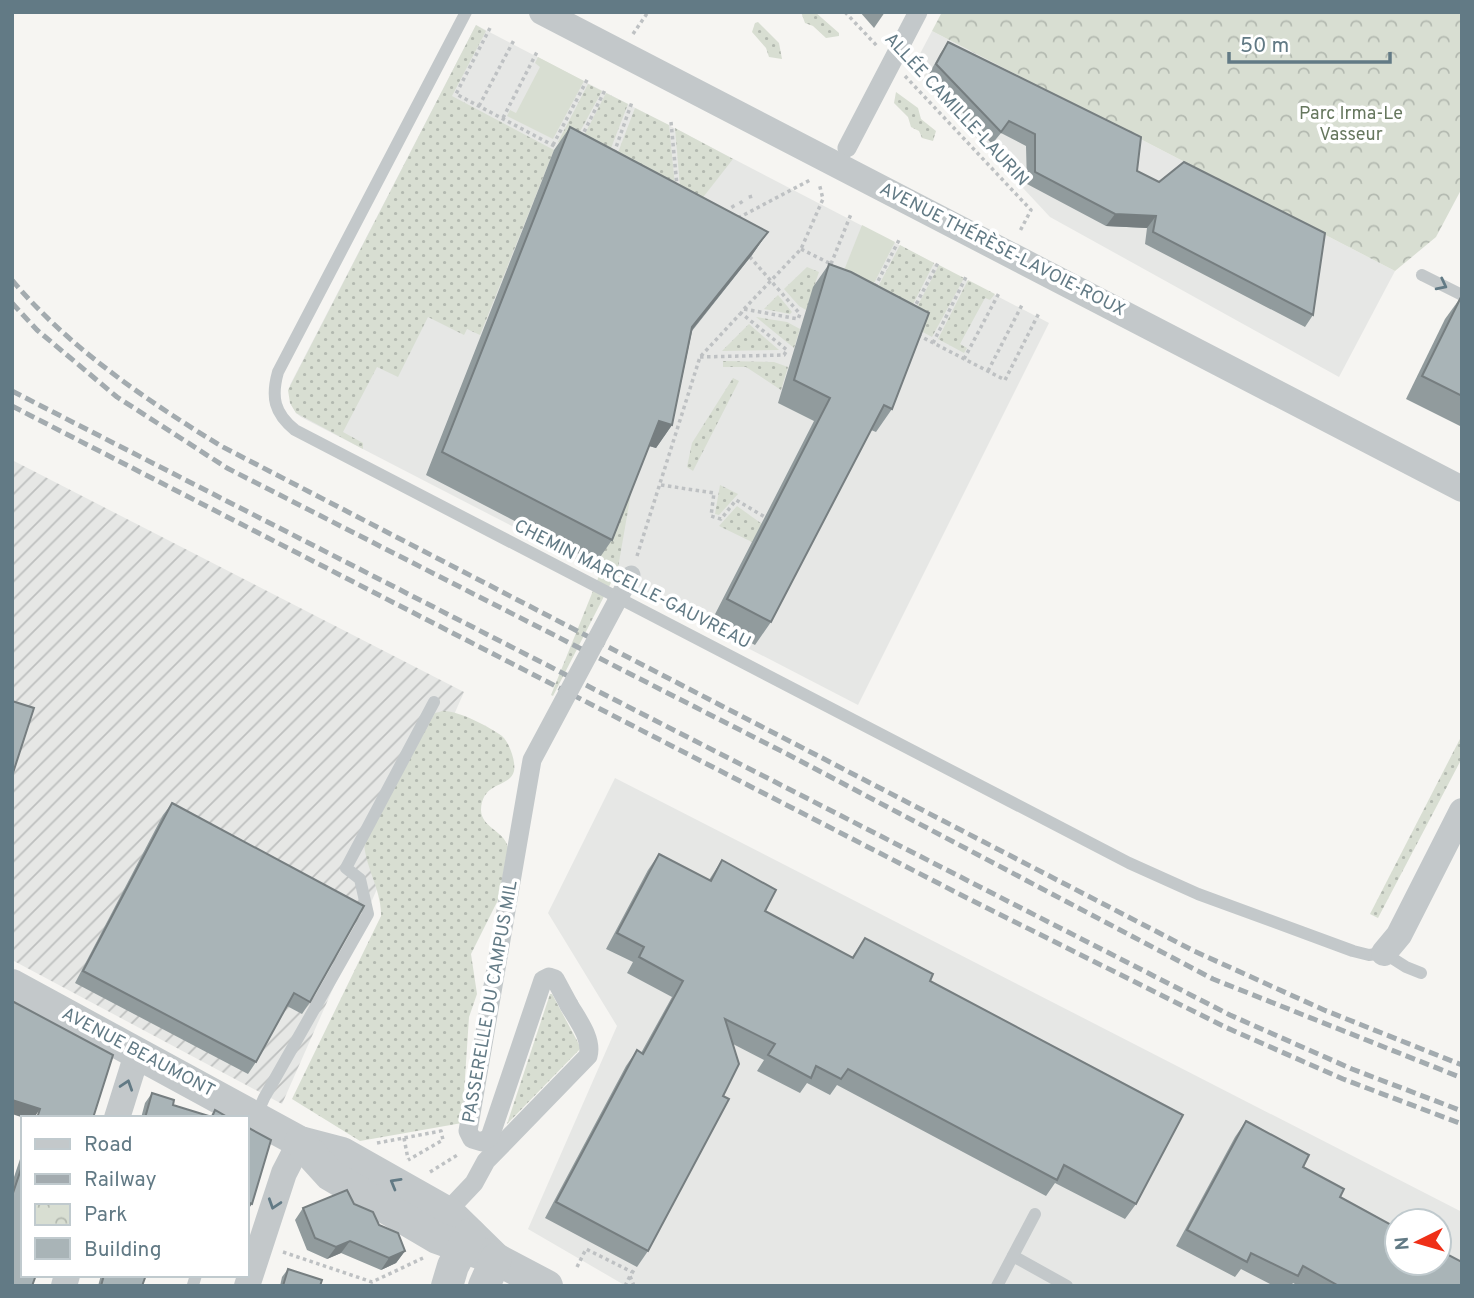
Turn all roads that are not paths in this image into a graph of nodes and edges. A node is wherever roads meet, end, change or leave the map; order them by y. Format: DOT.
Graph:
graph roads {
  1 [pos="466,12"];
  2 [pos="542,12"];
  3 [pos="918,12"];
  4 [pos="848,148"];
  5 [pos="1422,275"];
  6 [pos="1462,295"];
  7 [pos="1462,489"];
  8 [pos="631,575"];
  9 [pos="433,702"];
  10 [pos="1462,811"];
  11 [pos="1384,953"];
  12 [pos="1421,973"];
  13 [pos="12,985"];
  14 [pos="138,1051"];
  15 [pos="118,1116"];
  16 [pos="256,1117"];
  17 [pos="300,1142"];
  18 [pos="456,1202"];
  19 [pos="1035,1214"];
  20 [pos="466,1241"];
  21 [pos="262,1245"];
  22 [pos="1013,1256"];
  23 [pos="490,1272"];
  24 [pos="247,1286"];
  25 [pos="447,1286"];
  26 [pos="547,1286"];
  27 [pos="997,1286"];
  28 [pos="1067,1286"];
  1 -- 11 [label="lane, CHEMIN MARCELLE-GAUVREAU"];
  2 -- 7 [label="street, AVENUE THÉRÈSE-LAVOIE-ROUX"];
  3 -- 4 [label="street"];
  5 -- 6 [label="lane, one-way"];
  8 -- 18 [label="street, PASSERELLE DU CAMPUS MIL, bridge"];
  9 -- 16 [label="lane"];
  10 -- 11 [label="street"];
  11 -- 12 [label="lane"];
  13 -- 14 [label="street, AVENUE BEAUMONT"];
  15 -- 14 [label="street, one-way"];
  14 -- 16 [label="street, AVENUE BEAUMONT"];
  16 -- 17 [label="street, AVENUE BEAUMONT"];
  17 -- 20 [label="street, AVENUE BEAUMONT"];
  17 -- 21 [label="street, one-way"];
  19 -- 22 [label="lane"];
  20 -- 23 [label="street, AVENUE BEAUMONT"];
  20 -- 25 [label="street"];
  21 -- 24 [label="street"];
  22 -- 27 [label="lane"];
  22 -- 28 [label="lane"];
  23 -- 26 [label="street, AVENUE BEAUMONT"];
}
